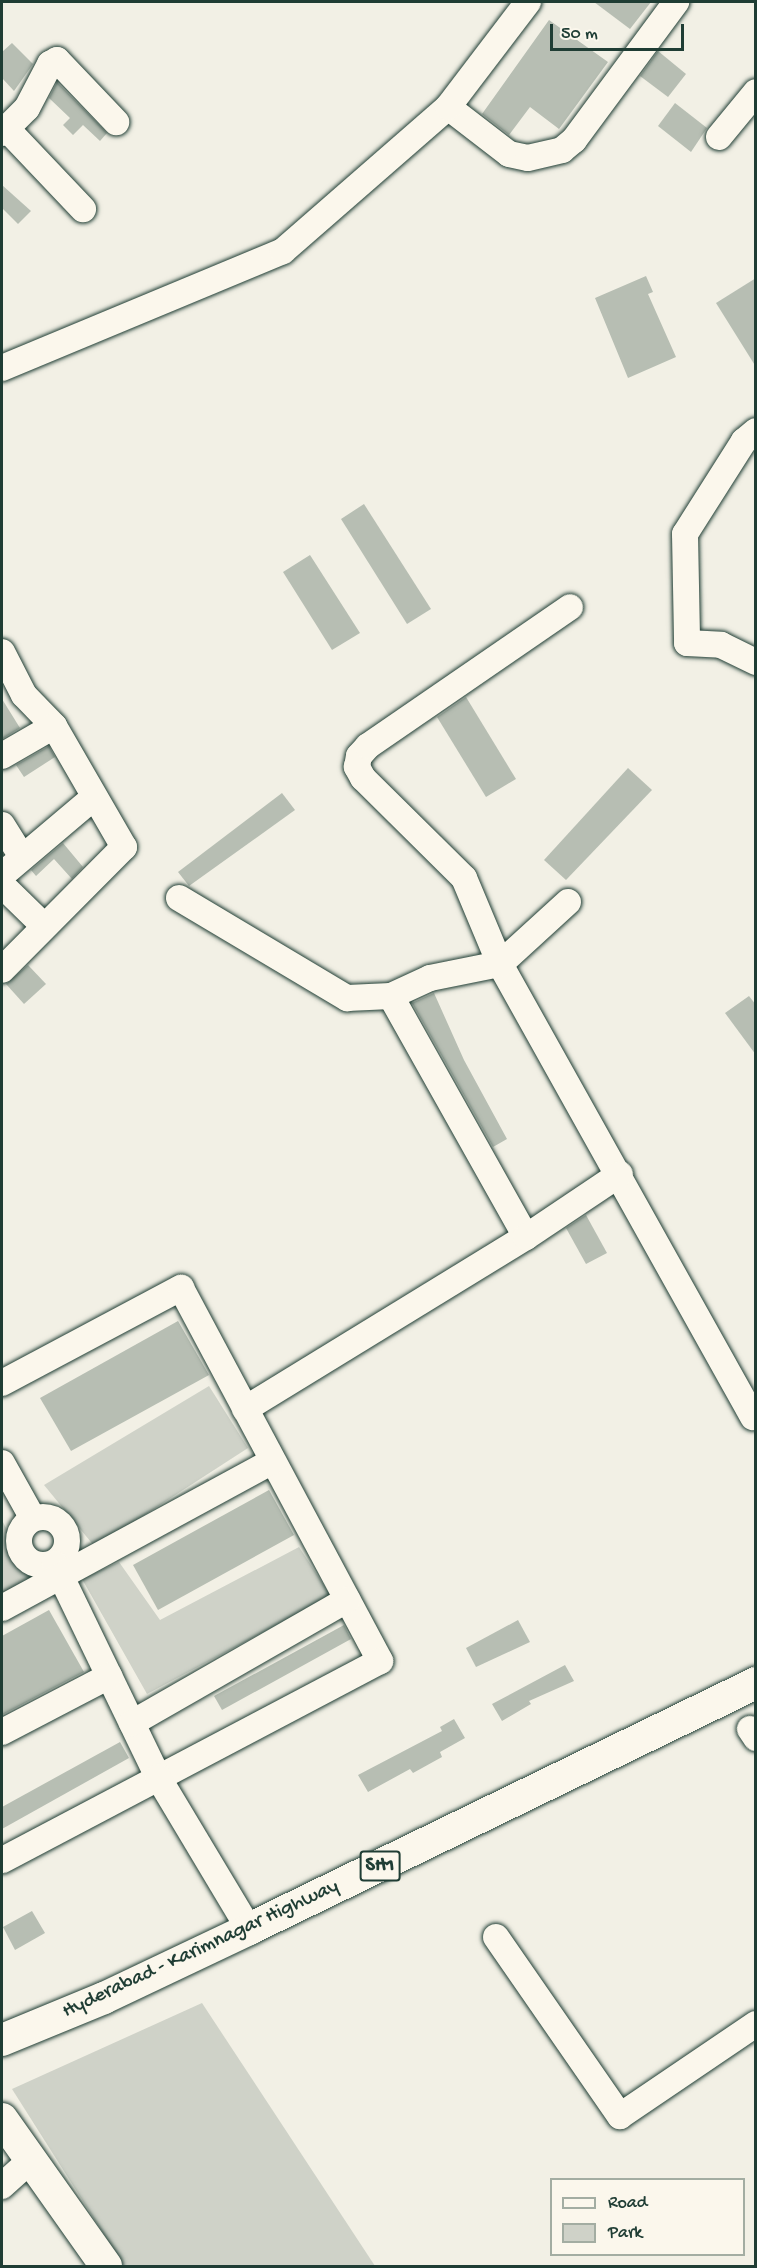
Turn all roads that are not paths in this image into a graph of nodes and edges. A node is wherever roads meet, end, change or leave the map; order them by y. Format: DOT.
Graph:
graph roads {
  1 [pos="528,2"];
  2 [pos="676,2"];
  3 [pos="756,92"];
  4 [pos="448,107"];
  5 [pos="117,122"];
  6 [pos="4,131"];
  7 [pos="719,137"];
  8 [pos="83,209"];
  9 [pos="2,368"];
  10 [pos="756,431"];
  11 [pos="570,607"];
  12 [pos="2,652"];
  13 [pos="756,662"];
  14 [pos="54,726"];
  15 [pos="2,756"];
  16 [pos="93,798"];
  17 [pos="2,825"];
  18 [pos="22,857"];
  19 [pos="2,875"];
  20 [pos="2,885"];
  21 [pos="179,898"];
  22 [pos="568,902"];
  23 [pos="44,926"];
  24 [pos="500,964"];
  25 [pos="2,970"];
  26 [pos="392,996"];
  27 [pos="620,1174"];
  28 [pos="526,1237"];
  29 [pos="2,1383"];
  30 [pos="245,1409"];
  31 [pos="755,1417"];
  32 [pos="273,1461"];
  33 [pos="2,1463"];
  34 [pos="32,1517"];
  35 [pos="58,1570"];
  36 [pos="347,1600"];
  37 [pos="2,1608"];
  38 [pos="109,1676"];
  39 [pos="756,1683"];
  40 [pos="132,1723"];
  41 [pos="2,1732"];
  42 [pos="158,1778"];
  43 [pos="2,1860"];
  44 [pos="249,1929"];
  45 [pos="496,1937"];
  46 [pos="756,2024"];
  47 [pos="2,2040"];
  48 [pos="2,2119"];
  49 [pos="31,2160"];
  50 [pos="2,2186"];
  51 [pos="106,2266"];
  1 -- 4 [label="street"];
  2 -- 4 [label="street"];
  3 -- 7 [label="street"];
  4 -- 9 [label="street"];
  5 -- 6 [label="street"];
  6 -- 8 [label="street"];
  10 -- 13 [label="street"];
  11 -- 24 [label="street"];
  12 -- 14 [label="street"];
  14 -- 15 [label="street"];
  14 -- 16 [label="street"];
  16 -- 18 [label="street"];
  16 -- 23 [label="street"];
  17 -- 18 [label="street"];
  18 -- 19 [label="street"];
  20 -- 23 [label="street"];
  21 -- 26 [label="street"];
  22 -- 24 [label="street"];
  23 -- 25 [label="street"];
  24 -- 26 [label="street"];
  24 -- 27 [label="street"];
  26 -- 28 [label="street"];
  27 -- 28 [label="street"];
  27 -- 31 [label="street"];
  28 -- 30 [label="street"];
  29 -- 30 [label="street"];
  30 -- 32 [label="street"];
  32 -- 35 [label="street"];
  32 -- 36 [label="street"];
  33 -- 34 [label="street"];
  34 -- 35 [label="street"];
  34 -- 35 [label="street"];
  35 -- 37 [label="street"];
  35 -- 38 [label="street"];
  36 -- 40 [label="street"];
  36 -- 42 [label="street"];
  38 -- 40 [label="street"];
  38 -- 41 [label="street"];
  39 -- 44 [label="main road, Hyderabad - Karimnagar Highway / SH1"];
  40 -- 42 [label="street"];
  42 -- 43 [label="street"];
  42 -- 44 [label="street"];
  44 -- 47 [label="main road, Hyderabad - Karimnagar Highway / SH1"];
  45 -- 46 [label="street"];
  48 -- 49 [label="main road"];
  49 -- 50 [label="street"];
  49 -- 51 [label="main road"];
}
